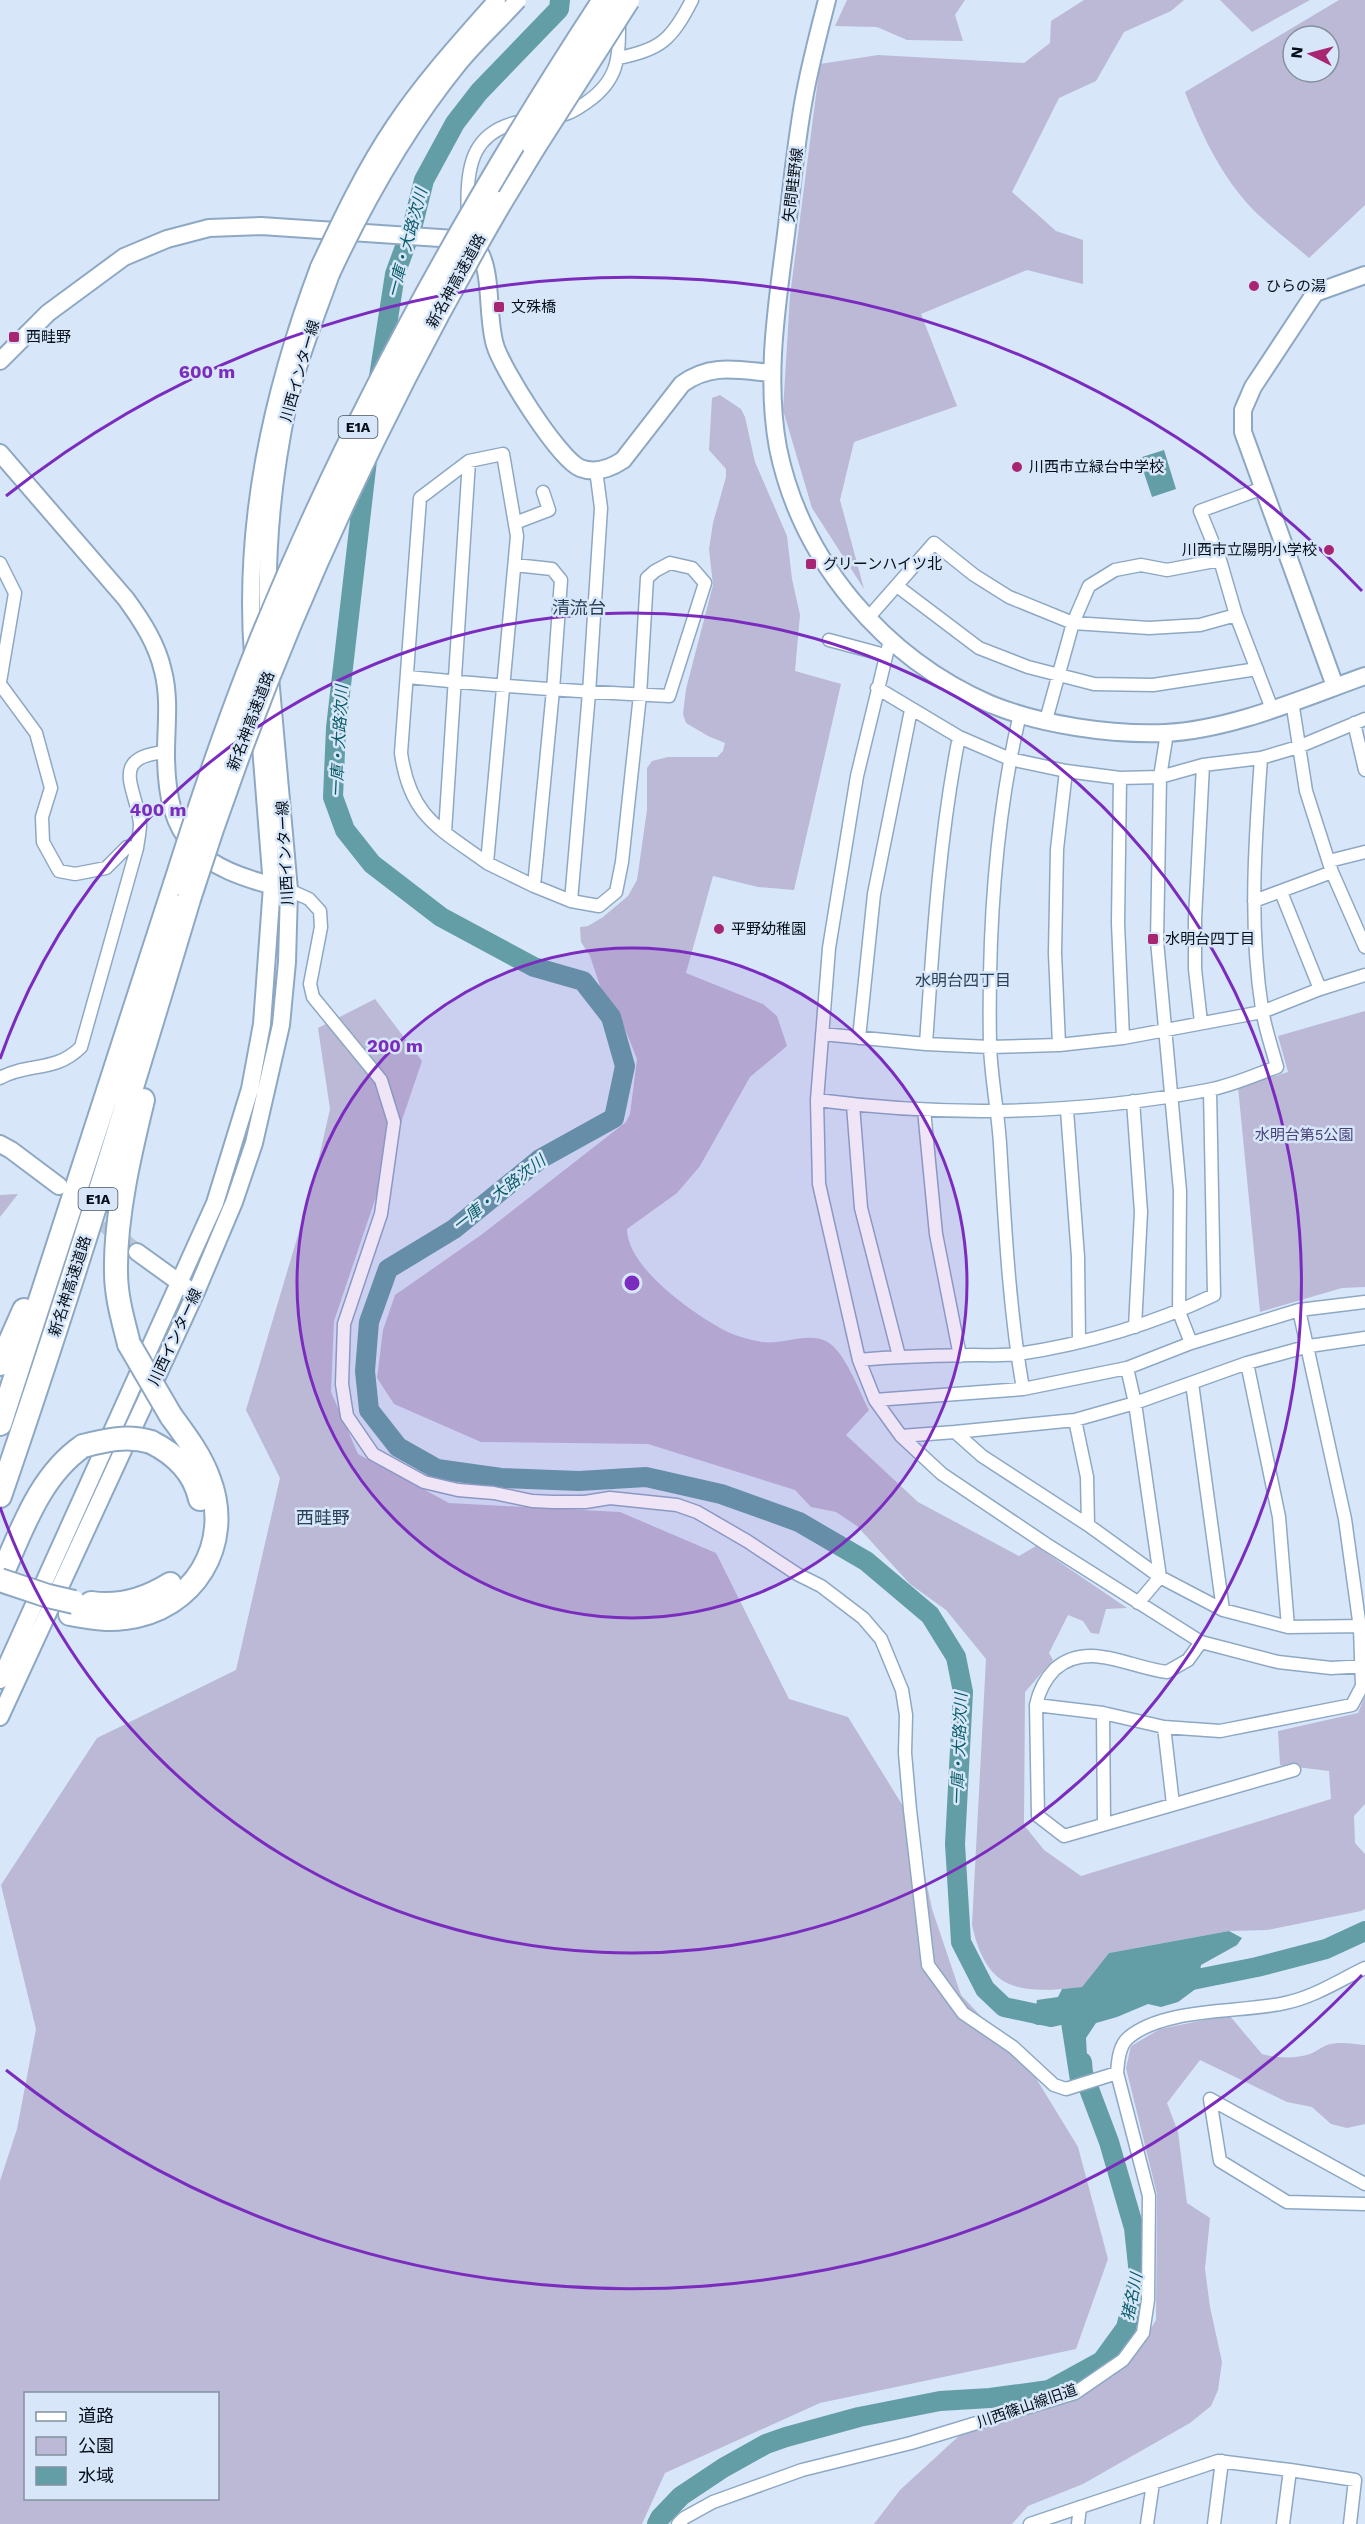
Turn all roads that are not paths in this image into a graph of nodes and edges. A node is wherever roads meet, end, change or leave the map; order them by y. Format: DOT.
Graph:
graph roads {
  1 [pos="497,0"];
  2 [pos="518,0"];
  3 [pos="604,0"];
  4 [pos="620,0"];
  5 [pos="628,0"];
  6 [pos="692,0"];
  7 [pos="827,0"];
  8 [pos="618,58"];
  9 [pos="470,240"];
  10 [pos="325,270"];
  11 [pos="1365,274"];
  12 [pos="0,361"];
  13 [pos="771,373"];
  14 [pos="0,453"];
  15 [pos="469,461"];
  16 [pos="596,470"];
  17 [pos="1263,488"];
  18 [pos="543,492"];
  19 [pos="515,523"];
  20 [pos="1220,560"];
  21 [pos="0,563"];
  22 [pos="515,565"];
  23 [pos="897,586"];
  24 [pos="1236,615"];
  25 [pos="868,618"];
  26 [pos="1073,623"];
  27 [pos="829,640"];
  28 [pos="888,647"];
  29 [pos="1257,669"];
  30 [pos="1059,675"];
  31 [pos="1365,676"];
  32 [pos="408,677"];
  33 [pos="454,681"];
  34 [pos="0,683"];
  35 [pos="503,686"];
  36 [pos="1335,686"];
  37 [pos="877,688"];
  38 [pos="553,690"];
  39 [pos="589,693"];
  40 [pos="640,695"];
  41 [pos="1292,701"];
  42 [pos="1272,709"];
  43 [pos="911,710"];
  44 [pos="1020,714"];
  45 [pos="1046,720"];
  46 [pos="1359,721"];
  47 [pos="1167,733"];
  48 [pos="960,737"];
  49 [pos="1298,747"];
  50 [pos="166,752"];
  51 [pos="1261,758"];
  52 [pos="1010,759"];
  53 [pos="1203,765"];
  54 [pos="1365,770"];
  55 [pos="1066,771"];
  56 [pos="1160,777"];
  57 [pos="1120,778"];
  58 [pos="445,832"];
  59 [pos="137,848"];
  60 [pos="1365,852"];
  61 [pos="488,863"];
  62 [pos="1330,867"];
  63 [pos="272,886"];
  64 [pos="534,886"];
  65 [pos="289,890"];
  66 [pos="1281,892"];
  67 [pos="186,895"];
  68 [pos="571,901"];
  69 [pos="1254,901"];
  70 [pos="1365,947"];
  71 [pos="1365,975"];
  72 [pos="1320,989"];
  73 [pos="1262,1012"];
  74 [pos="1201,1022"];
  75 [pos="1165,1031"];
  76 [pos="822,1034"];
  77 [pos="859,1038"];
  78 [pos="1123,1038"];
  79 [pos="926,1044"];
  80 [pos="1059,1045"];
  81 [pos="990,1047"];
  82 [pos="0,1078"];
  83 [pos="1210,1090"];
  84 [pos="1172,1095"];
  85 [pos="817,1100"];
  86 [pos="1132,1101"];
  87 [pos="853,1105"];
  88 [pos="924,1110"];
  89 [pos="998,1110"];
  90 [pos="1066,1110"];
  91 [pos="0,1144"];
  92 [pos="60,1186"];
  93 [pos="69,1214"];
  94 [pos="137,1252"];
  95 [pos="179,1284"];
  96 [pos="196,1292"];
  97 [pos="1365,1302"];
  98 [pos="1299,1310"];
  99 [pos="1179,1312"];
  100 [pos="1135,1327"];
  101 [pos="1365,1338"];
  102 [pos="1079,1342"];
  103 [pos="1191,1343"];
  104 [pos="1309,1346"];
  105 [pos="1017,1354"];
  106 [pos="899,1356"];
  107 [pos="960,1356"];
  108 [pos="859,1360"];
  109 [pos="0,1364"];
  110 [pos="1247,1364"];
  111 [pos="1127,1368"];
  112 [pos="1192,1383"];
  113 [pos="1023,1389"];
  114 [pos="875,1400"];
  115 [pos="1135,1403"];
  116 [pos="1075,1420"];
  117 [pos="0,1424"];
  118 [pos="955,1432"];
  119 [pos="901,1436"];
  120 [pos="0,1496"];
  121 [pos="1088,1525"];
  122 [pos="1160,1577"];
  123 [pos="0,1580"];
  124 [pos="0,1593"];
  125 [pos="1138,1602"];
  126 [pos="72,1608"];
  127 [pos="1223,1610"];
  128 [pos="1288,1627"];
  129 [pos="1362,1627"];
  130 [pos="1201,1642"];
  131 [pos="1364,1667"];
  132 [pos="0,1680"];
  133 [pos="1036,1706"];
  134 [pos="1103,1713"];
  135 [pos="0,1717"];
  136 [pos="1164,1727"];
  137 [pos="1294,1770"];
  138 [pos="1173,1804"];
  139 [pos="1104,1823"];
  140 [pos="1365,1968"];
  141 [pos="1112,2074"];
  142 [pos="1365,2184"];
  143 [pos="1365,2204"];
  144 [pos="1222,2461"];
  145 [pos="1290,2470"];
  146 [pos="1153,2483"];
  147 [pos="1080,2507"];
  148 [pos="678,2524"];
  149 [pos="1030,2524"];
  150 [pos="1078,2524"];
  151 [pos="1147,2524"];
  152 [pos="1214,2524"];
  153 [pos="1282,2524"];
  154 [pos="1350,2524"];
  1 -- 10 [label="main road, 川西インター線, bridge"];
  2 -- 10 [label="main road, 川西インター線, bridge"];
  3 -- 67 [label="highway, 新名神高速道路 / E1A, bridge"];
  4 -- 8 [label="street"];
  5 -- 67 [label="highway, 新名神高速道路 / E1A, bridge"];
  6 -- 8 [label="street"];
  7 -- 13 [label="main road, 矢問畦野線"];
  8 -- 9 [label="street"];
  9 -- 12 [label="main road"];
  9 -- 16 [label="main road"];
  10 -- 63 [label="main road, 川西インター線"];
  10 -- 65 [label="main road, 川西インター線"];
  11 -- 17 [label="main road"];
  13 -- 16 [label="main road"];
  13 -- 25 [label="main road, 矢問畦野線"];
  14 -- 50 [label="main road"];
  15 -- 19 [label="street"];
  15 -- 32 [label="street"];
  15 -- 33 [label="street"];
  16 -- 39 [label="street"];
  17 -- 20 [label="street"];
  17 -- 36 [label="main road"];
  18 -- 19 [label="street"];
  19 -- 22 [label="street"];
  20 -- 24 [label="street"];
  20 -- 26 [label="street"];
  21 -- 34 [label="street"];
  22 -- 35 [label="street"];
  22 -- 38 [label="street"];
  23 -- 25 [label="street"];
  23 -- 26 [label="street"];
  23 -- 30 [label="street"];
  24 -- 26 [label="street"];
  24 -- 29 [label="street"];
  25 -- 28 [label="main road, 矢問畦野線"];
  26 -- 30 [label="street"];
  27 -- 28 [label="street"];
  28 -- 37 [label="street"];
  28 -- 44 [label="main road, 矢問畦野線"];
  29 -- 30 [label="street"];
  29 -- 42 [label="street"];
  30 -- 45 [label="street"];
  31 -- 36 [label="main road, 矢問畦野線"];
  32 -- 33 [label="street"];
  32 -- 58 [label="street"];
  33 -- 35 [label="street"];
  33 -- 58 [label="street"];
  34 -- 59 [label="street"];
  35 -- 38 [label="street"];
  35 -- 61 [label="street"];
  36 -- 41 [label="main road, 矢問畦野線"];
  37 -- 43 [label="street"];
  37 -- 76 [label="street"];
  38 -- 39 [label="street"];
  38 -- 64 [label="street"];
  39 -- 40 [label="street"];
  39 -- 68 [label="street"];
  40 -- 40 [label="street"];
  40 -- 68 [label="street"];
  41 -- 42 [label="main road, 矢問畦野線"];
  41 -- 49 [label="street"];
  42 -- 47 [label="main road, 矢問畦野線"];
  43 -- 48 [label="street"];
  43 -- 77 [label="street"];
  44 -- 45 [label="main road, 矢問畦野線"];
  44 -- 52 [label="street"];
  45 -- 47 [label="main road, 矢問畦野線"];
  46 -- 49 [label="street"];
  46 -- 54 [label="street"];
  47 -- 56 [label="street"];
  48 -- 52 [label="street"];
  48 -- 79 [label="street"];
  49 -- 51 [label="street"];
  49 -- 62 [label="street"];
  50 -- 59 [label="street"];
  50 -- 63 [label="main road"];
  51 -- 53 [label="street"];
  51 -- 69 [label="street"];
  52 -- 55 [label="street"];
  52 -- 81 [label="street"];
  53 -- 56 [label="street"];
  53 -- 74 [label="street"];
  55 -- 57 [label="street"];
  55 -- 80 [label="street"];
  56 -- 57 [label="street"];
  56 -- 75 [label="street"];
  57 -- 78 [label="street"];
  58 -- 61 [label="street"];
  59 -- 82 [label="street"];
  60 -- 62 [label="street"];
  61 -- 64 [label="street"];
  62 -- 66 [label="street"];
  62 -- 70 [label="street"];
  63 -- 65 [label="main road"];
  63 -- 95 [label="main road, 川西インター線"];
  64 -- 68 [label="street"];
  65 -- 96 [label="main road, 川西インター線"];
  65 -- 141 [label="street"];
  66 -- 69 [label="street"];
  66 -- 72 [label="street"];
  67 -- 93 [label="highway, 新名神高速道路 / E1A"];
  67 -- 120 [label="highway, 新名神高速道路 / E1A"];
  67 -- 126 [label="highway, bridge"];
  69 -- 73 [label="street"];
  71 -- 72 [label="street"];
  72 -- 73 [label="street"];
  73 -- 74 [label="street"];
  73 -- 83 [label="street"];
  74 -- 75 [label="street"];
  75 -- 78 [label="street"];
  75 -- 84 [label="street"];
  76 -- 77 [label="street"];
  76 -- 85 [label="street"];
  77 -- 79 [label="street"];
  78 -- 80 [label="street"];
  79 -- 81 [label="street"];
  80 -- 81 [label="street"];
  81 -- 89 [label="street"];
  83 -- 84 [label="street"];
  83 -- 99 [label="street"];
  84 -- 86 [label="street"];
  84 -- 99 [label="street"];
  85 -- 87 [label="street"];
  85 -- 108 [label="street"];
  86 -- 90 [label="street"];
  86 -- 100 [label="street"];
  87 -- 88 [label="street"];
  87 -- 106 [label="street"];
  88 -- 89 [label="street"];
  88 -- 107 [label="street"];
  89 -- 90 [label="street"];
  89 -- 105 [label="street"];
  90 -- 102 [label="street"];
  91 -- 92 [label="main road"];
  93 -- 109 [label="highway"];
  93 -- 117 [label="highway, 新名神高速道路 / E1A"];
  94 -- 95 [label="main road"];
  95 -- 96 [label="main road"];
  95 -- 132 [label="main road, 川西インター線"];
  96 -- 135 [label="main road, 川西インター線"];
  97 -- 98 [label="street"];
  98 -- 103 [label="street"];
  98 -- 104 [label="street"];
  99 -- 100 [label="street"];
  99 -- 103 [label="street"];
  100 -- 102 [label="street"];
  101 -- 104 [label="street"];
  102 -- 105 [label="street"];
  103 -- 111 [label="street"];
  104 -- 110 [label="street"];
  104 -- 129 [label="street"];
  105 -- 107 [label="street"];
  105 -- 113 [label="street"];
  106 -- 107 [label="street"];
  106 -- 108 [label="street"];
  108 -- 114 [label="street"];
  110 -- 112 [label="street"];
  110 -- 128 [label="street"];
  111 -- 113 [label="street"];
  111 -- 115 [label="street"];
  112 -- 115 [label="street"];
  112 -- 127 [label="street"];
  113 -- 114 [label="street"];
  114 -- 119 [label="street"];
  115 -- 116 [label="street"];
  115 -- 122 [label="street"];
  116 -- 118 [label="street"];
  116 -- 121 [label="street"];
  118 -- 119 [label="street"];
  118 -- 121 [label="street"];
  119 -- 125 [label="street"];
  121 -- 122 [label="street"];
  122 -- 125 [label="street"];
  122 -- 127 [label="street"];
  123 -- 126 [label="highway, bridge"];
  123 -- 126 [label="highway, bridge"];
  124 -- 126 [label="highway"];
  125 -- 130 [label="street"];
  127 -- 128 [label="street"];
  128 -- 129 [label="street"];
  129 -- 131 [label="street"];
  130 -- 131 [label="street"];
  130 -- 133 [label="street"];
  131 -- 136 [label="street"];
  133 -- 134 [label="street"];
  133 -- 139 [label="street"];
  134 -- 136 [label="street"];
  134 -- 139 [label="street"];
  136 -- 138 [label="street"];
  137 -- 138 [label="street"];
  138 -- 139 [label="street"];
  140 -- 141 [label="street, 川西篠山線旧道"];
  141 -- 148 [label="street, 川西篠山線旧道"];
  142 -- 143 [label="street"];
  144 -- 145 [label="street"];
  144 -- 146 [label="street"];
  144 -- 152 [label="street"];
  145 -- 153 [label="street"];
  145 -- 154 [label="street"];
  146 -- 147 [label="street"];
  146 -- 151 [label="street"];
  147 -- 149 [label="street"];
  147 -- 150 [label="street"];
}
